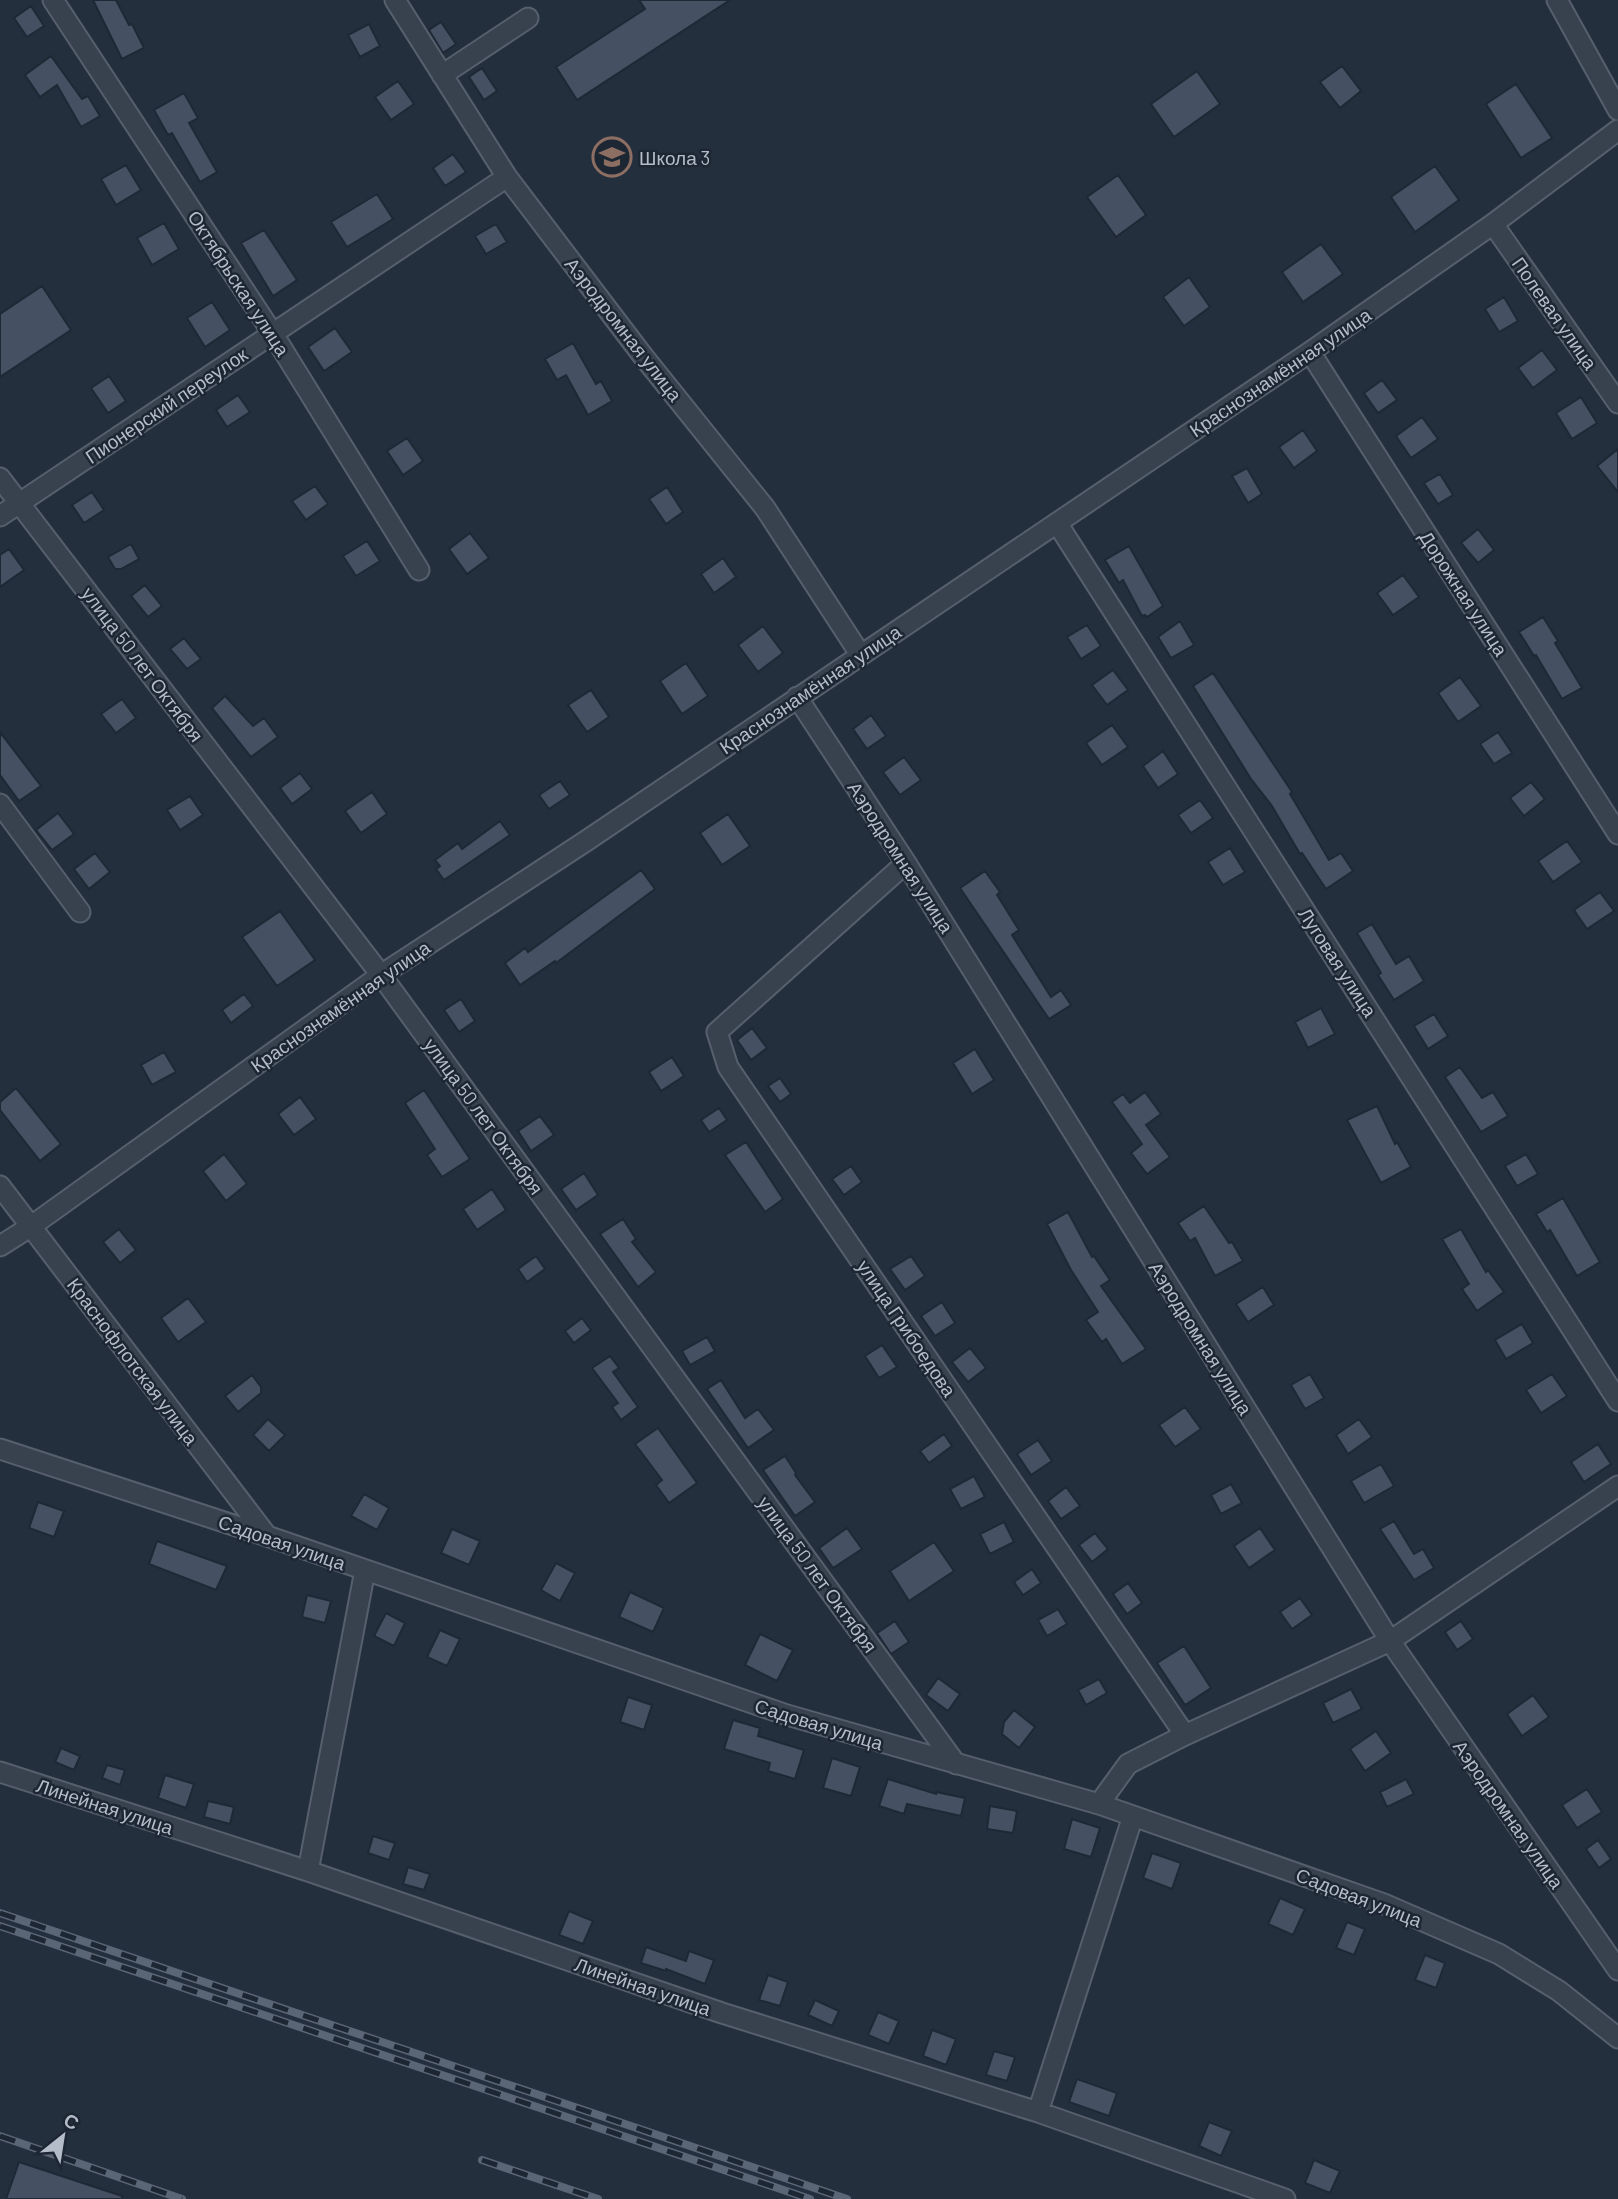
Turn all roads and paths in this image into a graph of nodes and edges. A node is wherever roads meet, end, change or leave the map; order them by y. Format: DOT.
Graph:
graph roads {
  1 [pos="53,0"];
  2 [pos="395,0"];
  3 [pos="1557,0"];
  4 [pos="527,18"];
  5 [pos="442,75"];
  6 [pos="1618,110"];
  7 [pos="1618,130"];
  8 [pos="507,177"];
  9 [pos="1493,224"];
  10 [pos="273,334"];
  11 [pos="1310,352"];
  12 [pos="1618,403"];
  13 [pos="0,478"];
  14 [pos="19,502"];
  15 [pos="0,516"];
  16 [pos="1057,523"];
  17 [pos="419,570"];
  18 [pos="860,654"];
  19 [pos="797,697"];
  20 [pos="0,804"];
  21 [pos="1618,834"];
  22 [pos="906,863"];
  23 [pos="80,912"];
  24 [pos="381,975"];
  25 [pos="0,1186"];
  26 [pos="30,1227"];
  27 [pos="0,1246"];
  28 [pos="1618,1401"];
  29 [pos="0,1448"];
  30 [pos="1618,1486"];
  31 [pos="267,1536"];
  32 [pos="365,1570"];
  33 [pos="1390,1641"];
  34 [pos="1185,1735"];
  35 [pos="956,1763"];
  36 [pos="0,1772"];
  37 [pos="1099,1804"];
  38 [pos="1133,1816"];
  39 [pos="308,1871"];
  40 [pos="1618,1970"];
  41 [pos="1618,2038"];
  42 [pos="1038,2112"];
  43 [pos="1285,2199"];
  1 -- 10 [label="street, Октябрьская улица"];
  2 -- 5 [label="street, Аэродромная улица"];
  3 -- 6 [label="street"];
  4 -- 5 [label="street"];
  5 -- 8 [label="street, Аэродромная улица"];
  7 -- 9 [label="street, Краснознамённая улица"];
  8 -- 10 [label="street, Пионерский переулок"];
  8 -- 18 [label="street, Аэродромная улица"];
  9 -- 11 [label="street, Краснознамённая улица"];
  9 -- 12 [label="street, Полевая улица"];
  10 -- 14 [label="street, Пионерский переулок"];
  10 -- 17 [label="street, Октябрьская улица"];
  11 -- 16 [label="street, Краснознамённая улица"];
  11 -- 21 [label="street, Дорожная улица"];
  13 -- 14 [label="street, улица 50 лет Октября"];
  14 -- 15 [label="street, Пионерский переулок"];
  14 -- 24 [label="street, улица 50 лет Октября"];
  16 -- 18 [label="street, Краснознамённая улица"];
  16 -- 28 [label="street, Луговая улица"];
  18 -- 19 [label="street, Краснознамённая улица"];
  19 -- 22 [label="street, Аэродромная улица"];
  19 -- 24 [label="street, Краснознамённая улица"];
  20 -- 23 [label="street"];
  22 -- 33 [label="street, Аэродромная улица"];
  22 -- 34 [label="street, улица Грибоедова"];
  24 -- 26 [label="street, Краснознамённая улица"];
  24 -- 35 [label="street, улица 50 лет Октября"];
  25 -- 26 [label="street, Краснофлотская улица"];
  26 -- 27 [label="street, Краснознамённая улица"];
  26 -- 31 [label="street, Краснофлотская улица"];
  29 -- 31 [label="street, Садовая улица"];
  30 -- 33 [label="street"];
  31 -- 32 [label="street, Садовая улица"];
  32 -- 35 [label="street, Садовая улица"];
  32 -- 39 [label="street"];
  33 -- 34 [label="street"];
  33 -- 40 [label="street, Аэродромная улица"];
  34 -- 37 [label="street"];
  35 -- 37 [label="street, Садовая улица"];
  36 -- 39 [label="street, Линейная улица"];
  37 -- 38 [label="street, Садовая улица"];
  38 -- 41 [label="street, Садовая улица"];
  38 -- 42 [label="street"];
  39 -- 42 [label="street, Линейная улица"];
  42 -- 43 [label="street, Линейная улица"];
}
